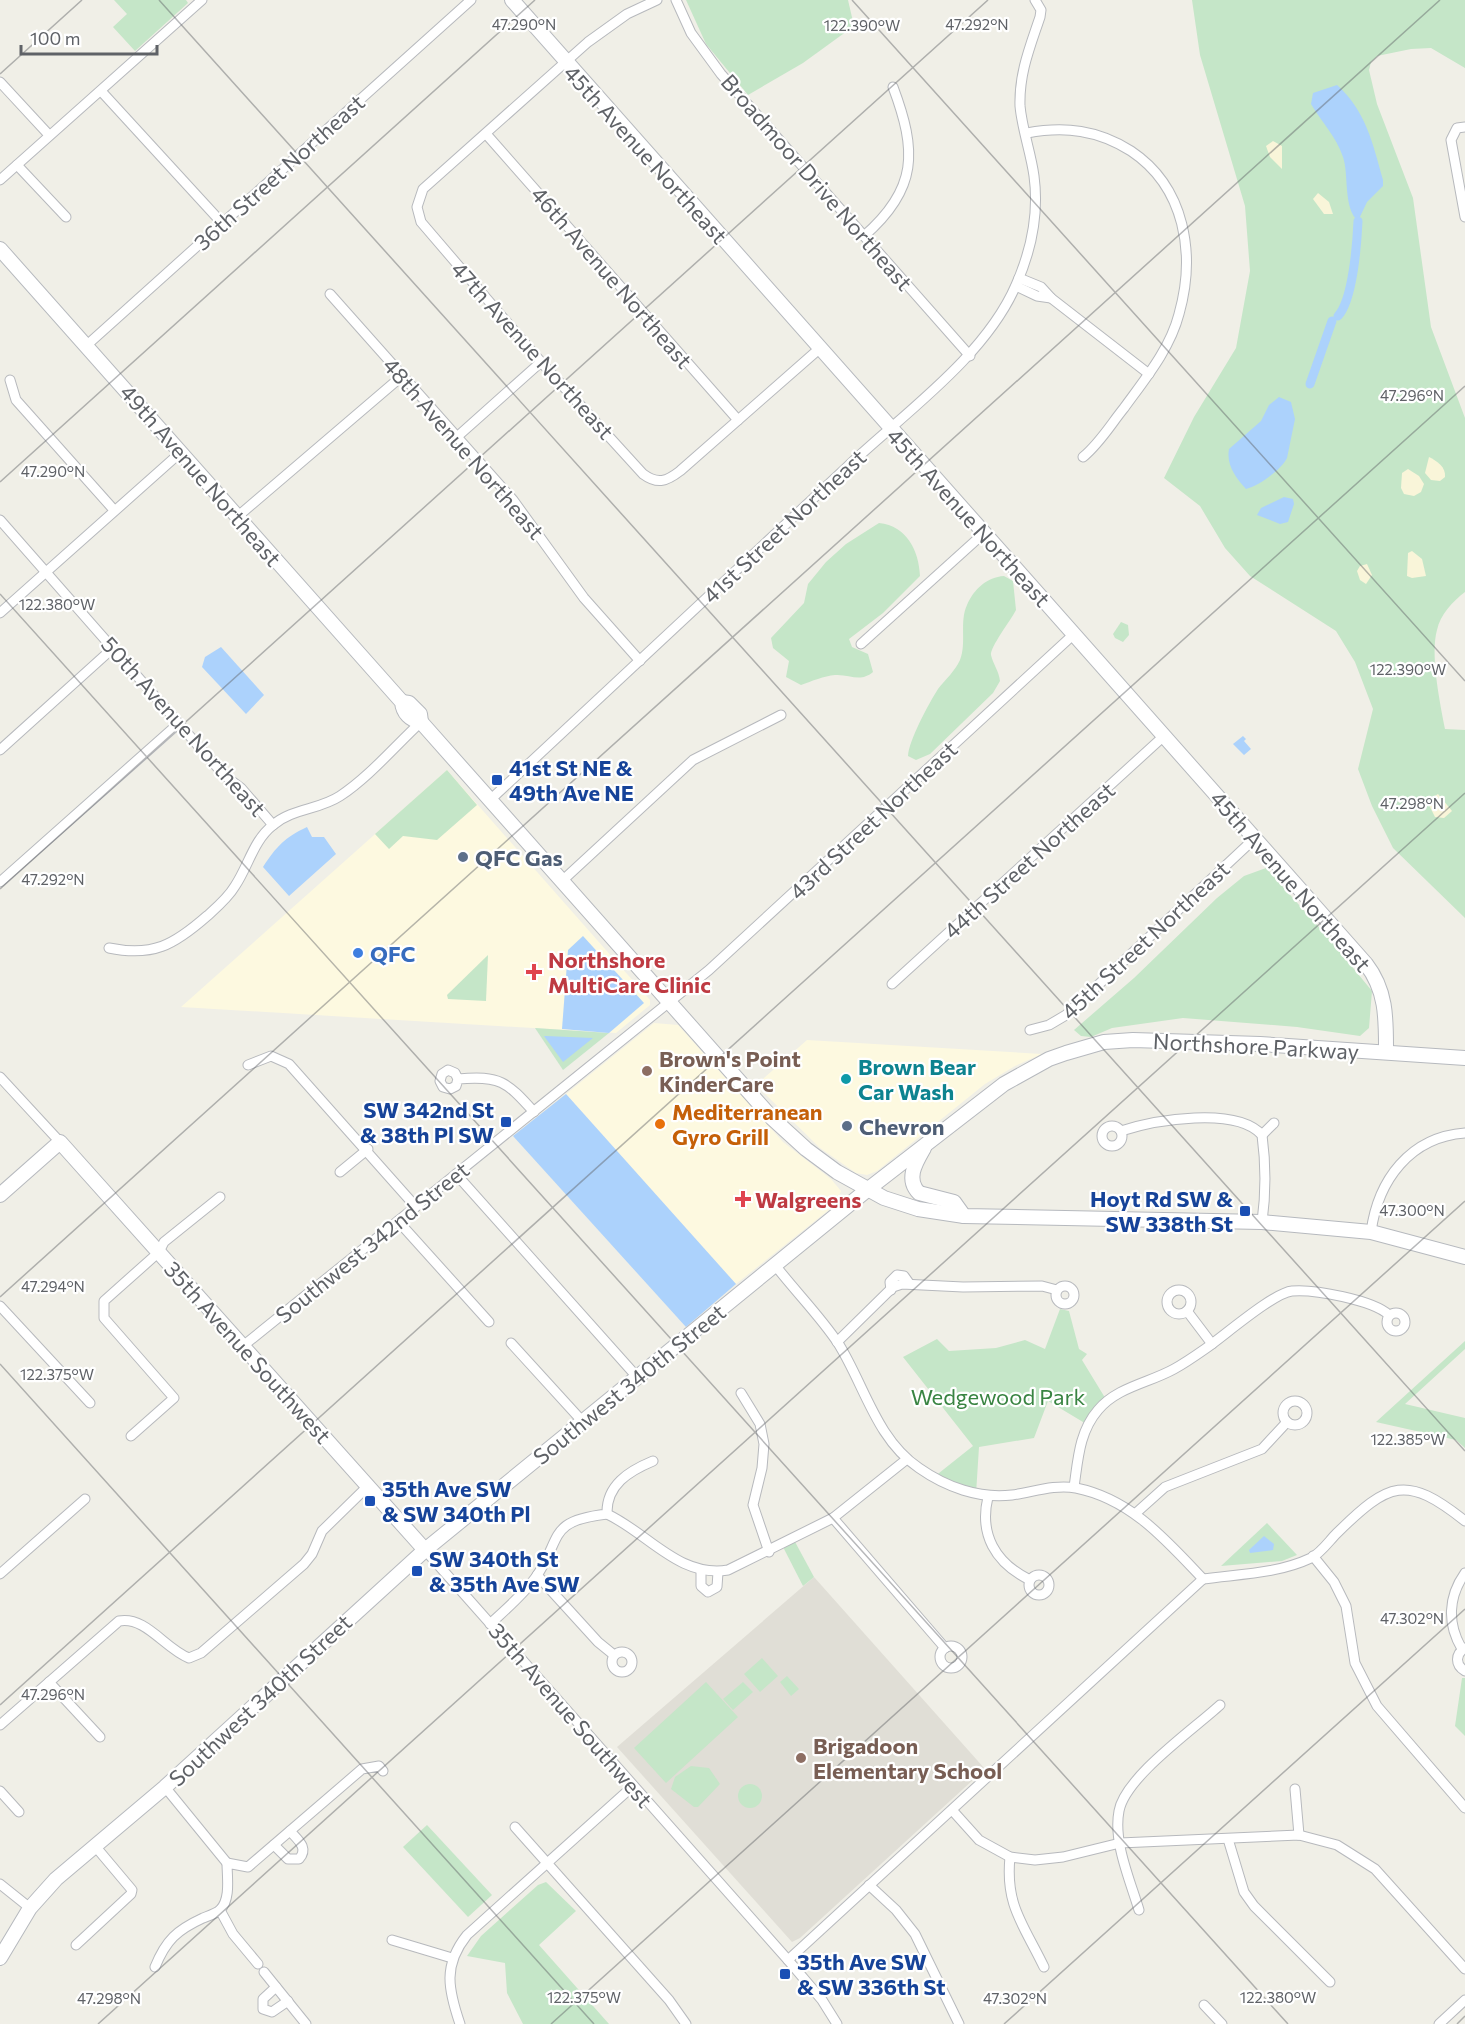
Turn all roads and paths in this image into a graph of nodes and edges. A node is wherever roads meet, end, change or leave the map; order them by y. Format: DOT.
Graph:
graph roads {
  1 [pos="202,0"];
  2 [pos="471,0"];
  3 [pos="512,0"];
  4 [pos="657,0"];
  5 [pos="676,0"];
  6 [pos="1035,0"];
  7 [pos="565,63"];
  8 [pos="0,82"];
  9 [pos="894,87"];
  10 [pos="101,91"];
  11 [pos="1465,127"];
  12 [pos="1027,133"];
  13 [pos="49,135"];
  14 [pos="487,135"];
  15 [pos="17,165"];
  16 [pos="0,180"];
  17 [pos="66,217"];
  18 [pos="1465,217"];
  19 [pos="222,223"];
  20 [pos="864,236"];
  21 [pos="0,249"];
  22 [pos="1017,282"];
  23 [pos="330,294"];
  24 [pos="87,345"];
  25 [pos="819,349"];
  26 [pos="970,356"];
  27 [pos="542,362"];
  28 [pos="1149,374"];
  29 [pos="402,376"];
  30 [pos="10,380"];
  31 [pos="738,420"];
  32 [pos="889,428"];
  33 [pos="458,436"];
  34 [pos="181,452"];
  35 [pos="1083,457"];
  36 [pos="114,510"];
  37 [pos="237,517"];
  38 [pos="0,520"];
  39 [pos="984,533"];
  40 [pos="46,572"];
  41 [pos="0,613"];
  42 [pos="1074,634"];
  43 [pos="861,644"];
  44 [pos="113,648"];
  45 [pos="640,661"];
  46 [pos="781,715"];
  47 [pos="421,722"];
  48 [pos="179,723"];
  49 [pos="1165,735"];
  50 [pos="0,750"];
  51 [pos="489,801"];
  52 [pos="273,825"];
  53 [pos="1254,839"];
  54 [pos="561,881"];
  55 [pos="0,882"];
  56 [pos="109,948"];
  57 [pos="892,984"];
  58 [pos="669,1002"];
  59 [pos="1030,1030"];
  60 [pos="1386,1052"];
  61 [pos="1465,1058"];
  62 [pos="1049,1059"];
  63 [pos="248,1065"];
  64 [pos="0,1077"];
  65 [pos="458,1079"];
  66 [pos="534,1112"];
  67 [pos="1274,1123"];
  68 [pos="1120,1131"];
  69 [pos="1465,1133"];
  70 [pos="1262,1135"];
  71 [pos="60,1142"];
  72 [pos="925,1144"];
  73 [pos="368,1149"];
  74 [pos="340,1172"];
  75 [pos="456,1174"];
  76 [pos="867,1190"];
  77 [pos="0,1195"];
  78 [pos="220,1197"];
  79 [pos="416,1206"];
  80 [pos="964,1216"];
  81 [pos="398,1221"];
  82 [pos="1262,1222"];
  83 [pos="1371,1232"];
  84 [pos="159,1252"];
  85 [pos="1465,1257"];
  86 [pos="775,1265"];
  87 [pos="1057,1290"];
  88 [pos="0,1306"];
  89 [pos="1187,1311"];
  90 [pos="1389,1315"];
  91 [pos="489,1322"];
  92 [pos="837,1342"];
  93 [pos="511,1343"];
  94 [pos="1212,1344"];
  95 [pos="243,1346"];
  96 [pos="638,1378"];
  97 [pos="741,1393"];
  98 [pos="90,1402"];
  99 [pos="583,1422"];
  100 [pos="1287,1422"];
  101 [pos="131,1436"];
  102 [pos="907,1459"];
  103 [pos="653,1461"];
  104 [pos="368,1486"];
  105 [pos="1074,1487"];
  106 [pos="988,1497"];
  107 [pos="85,1499"];
  108 [pos="1136,1513"];
  109 [pos="607,1514"];
  110 [pos="833,1518"];
  111 [pos="1465,1521"];
  112 [pos="425,1550"];
  113 [pos="769,1552"];
  114 [pos="1313,1556"];
  115 [pos="710,1572"];
  116 [pos="1465,1573"];
  117 [pos="0,1574"];
  118 [pos="537,1575"];
  119 [pos="1203,1579"];
  120 [pos="1030,1580"];
  121 [pos="490,1624"];
  122 [pos="945,1648"];
  123 [pos="1464,1649"];
  124 [pos="614,1655"];
  125 [pos="1355,1663"];
  126 [pos="1344,1665"];
  127 [pos="1465,1671"];
  128 [pos="49,1682"];
  129 [pos="1220,1706"];
  130 [pos="0,1725"];
  131 [pos="100,1737"];
  132 [pos="383,1771"];
  133 [pos="633,1786"];
  134 [pos="165,1787"];
  135 [pos="1294,1789"];
  136 [pos="0,1791"];
  137 [pos="1465,1808"];
  138 [pos="952,1810"];
  139 [pos="19,1812"];
  140 [pos="515,1827"];
  141 [pos="290,1831"];
  142 [pos="1299,1835"];
  143 [pos="1228,1839"];
  144 [pos="1120,1844"];
  145 [pos="274,1845"];
  146 [pos="95,1846"];
  147 [pos="1010,1857"];
  148 [pos="227,1863"];
  149 [pos="547,1863"];
  150 [pos="0,1884"];
  151 [pos="869,1885"];
  152 [pos="30,1908"];
  153 [pos="220,1910"];
  154 [pos="1138,1910"];
  155 [pos="392,1940"];
  156 [pos="75,1945"];
  157 [pos="0,1958"];
  158 [pos="452,1958"];
  159 [pos="788,1960"];
  160 [pos="155,1967"];
  161 [pos="1044,1967"];
  162 [pos="1465,1969"];
  163 [pos="1330,1982"];
  164 [pos="276,1987"];
  165 [pos="1465,2000"];
  166 [pos="288,2001"];
  167 [pos="1204,2004"];
  168 [pos="306,2024"];
  169 [pos="460,2024"];
  170 [pos="686,2024"];
  171 [pos="837,2024"];
  172 [pos="959,2024"];
  173 [pos="1222,2024"];
  174 [pos="1439,2024"];
  1 -- 10 [label="street"];
  2 -- 19 [label="street, 36th Street Northeast"];
  3 -- 7 [label="main road, 45th Avenue Northeast"];
  4 -- 7 [label="street"];
  5 -- 20 [label="street, Broadmoor Drive Northeast"];
  6 -- 12 [label="street, 41st Street Northeast"];
  7 -- 14 [label="street"];
  7 -- 25 [label="main road, 45th Avenue Northeast"];
  8 -- 13 [label="street"];
  9 -- 20 [label="street"];
  10 -- 13 [label="street"];
  10 -- 19 [label="street"];
  11 -- 18 [label="street"];
  12 -- 22 [label="street, 41st Street Northeast"];
  12 -- 28 [label="street"];
  13 -- 15 [label="street"];
  14 -- 27 [label="street, 47th Avenue Northeast"];
  14 -- 31 [label="street, 46th Avenue Northeast"];
  15 -- 16 [label="street"];
  15 -- 17 [label="street"];
  19 -- 24 [label="street, 36th Street Northeast"];
  20 -- 26 [label="street, Broadmoor Drive Northeast"];
  21 -- 24 [label="main road, 49th Avenue Northeast"];
  22 -- 26 [label="street, 41st Street Northeast"];
  22 -- 28 [label="street"];
  23 -- 29 [label="street, 48th Avenue Northeast"];
  24 -- 34 [label="main road, 49th Avenue Northeast"];
  25 -- 31 [label="street"];
  25 -- 32 [label="main road, 45th Avenue Northeast"];
  26 -- 32 [label="street, 41st Street Northeast"];
  27 -- 31 [label="street, 47th Avenue Northeast"];
  27 -- 33 [label="street"];
  28 -- 35 [label="street"];
  29 -- 33 [label="street, 48th Avenue Northeast"];
  29 -- 37 [label="street"];
  30 -- 36 [label="street"];
  32 -- 39 [label="main road, 45th Avenue Northeast"];
  32 -- 45 [label="street, 41st Street Northeast"];
  33 -- 45 [label="street, 48th Avenue Northeast"];
  34 -- 36 [label="street"];
  34 -- 37 [label="main road, 49th Avenue Northeast"];
  36 -- 40 [label="street"];
  37 -- 47 [label="main road, 49th Avenue Northeast"];
  38 -- 40 [label="street, 50th Avenue Northeast"];
  39 -- 42 [label="main road, 45th Avenue Northeast"];
  39 -- 43 [label="street"];
  40 -- 41 [label="street"];
  40 -- 44 [label="street, 50th Avenue Northeast"];
  42 -- 49 [label="main road, 45th Avenue Northeast"];
  42 -- 58 [label="street, 43rd Street Northeast"];
  44 -- 48 [label="street, 50th Avenue Northeast"];
  44 -- 50 [label="street"];
  45 -- 51 [label="street, 41st Street Northeast"];
  46 -- 54 [label="street"];
  47 -- 51 [label="main road, 49th Avenue Northeast"];
  47 -- 52 [label="street"];
  48 -- 52 [label="street, 50th Avenue Northeast"];
  48 -- 55 [label="street"];
  49 -- 53 [label="main road, 45th Avenue Northeast"];
  49 -- 57 [label="street, 44th Street Northeast"];
  51 -- 54 [label="main road, 49th Avenue Northeast"];
  52 -- 56 [label="street"];
  53 -- 59 [label="street, 45th Street Northeast"];
  53 -- 60 [label="main road, 45th Avenue Northeast"];
  54 -- 58 [label="main road, 49th Avenue Northeast"];
  58 -- 66 [label="street, Southwest 342nd Street"];
  58 -- 76 [label="main road, 49th Avenue Northeast"];
  60 -- 61 [label="main road, Northshore Parkway"];
  60 -- 62 [label="main road, Northshore Parkway"];
  62 -- 72 [label="main road, Southwest 340th Street"];
  63 -- 73 [label="street"];
  64 -- 71 [label="street"];
  65 -- 66 [label="street"];
  66 -- 75 [label="street, Southwest 342nd Street"];
  67 -- 70 [label="street"];
  68 -- 70 [label="street"];
  69 -- 83 [label="street"];
  70 -- 82 [label="street"];
  71 -- 77 [label="main road"];
  71 -- 84 [label="main road, 35th Avenue Southwest"];
  72 -- 76 [label="main road, Southwest 340th Street"];
  72 -- 80 [label="main road"];
  73 -- 74 [label="street"];
  73 -- 79 [label="street"];
  75 -- 79 [label="street, Southwest 342nd Street"];
  75 -- 96 [label="street"];
  76 -- 80 [label="main road, 49th Avenue Northeast"];
  76 -- 86 [label="main road, Southwest 340th Street"];
  78 -- 84 [label="street"];
  79 -- 81 [label="street, Southwest 342nd Street"];
  80 -- 82 [label="main road, 49th Avenue Northeast"];
  81 -- 91 [label="street"];
  81 -- 95 [label="street, Southwest 342nd Street"];
  82 -- 83 [label="main road, 49th Avenue Northeast"];
  83 -- 85 [label="main road, 49th Avenue Northeast"];
  84 -- 95 [label="main road, 35th Avenue Southwest"];
  84 -- 101 [label="street"];
  86 -- 92 [label="street"];
  86 -- 96 [label="main road, Southwest 340th Street"];
  87 -- 92 [label="street"];
  88 -- 98 [label="street"];
  89 -- 94 [label="street"];
  90 -- 94 [label="street"];
  92 -- 102 [label="street"];
  93 -- 99 [label="street"];
  94 -- 105 [label="street"];
  95 -- 104 [label="main road, 35th Avenue Southwest"];
  96 -- 99 [label="main road, Southwest 340th Street"];
  97 -- 113 [label="street"];
  99 -- 112 [label="main road, Southwest 340th Street"];
  100 -- 108 [label="street"];
  102 -- 106 [label="street"];
  102 -- 110 [label="street"];
  103 -- 109 [label="street"];
  104 -- 112 [label="main road, 35th Avenue Southwest"];
  104 -- 128 [label="street"];
  105 -- 106 [label="street"];
  105 -- 108 [label="street"];
  106 -- 120 [label="street"];
  107 -- 117 [label="street"];
  108 -- 119 [label="street"];
  109 -- 115 [label="street"];
  109 -- 118 [label="street"];
  110 -- 113 [label="street"];
  110 -- 122 [label="street"];
  111 -- 114 [label="street"];
  112 -- 121 [label="street, 35th Avenue Southwest"];
  112 -- 134 [label="main road, Southwest 340th Street"];
  113 -- 115 [label="street"];
  114 -- 119 [label="street"];
  114 -- 125 [label="street"];
  115 -- 115 [label="street"];
  116 -- 123 [label="street"];
  118 -- 121 [label="street"];
  118 -- 124 [label="street"];
  119 -- 138 [label="street"];
  121 -- 133 [label="street, 35th Avenue Southwest"];
  123 -- 127 [label="street"];
  125 -- 126 [label="street"];
  125 -- 137 [label="street"];
  128 -- 130 [label="street"];
  128 -- 131 [label="street"];
  129 -- 144 [label="street"];
  132 -- 141 [label="street"];
  133 -- 149 [label="street"];
  133 -- 159 [label="street, 35th Avenue Southwest"];
  134 -- 146 [label="main road, Southwest 340th Street"];
  134 -- 148 [label="street"];
  135 -- 142 [label="street"];
  136 -- 139 [label="street"];
  138 -- 147 [label="street"];
  138 -- 151 [label="street"];
  140 -- 149 [label="street"];
  141 -- 145 [label="street"];
  141 -- 145 [label="street"];
  142 -- 143 [label="street"];
  142 -- 162 [label="street"];
  143 -- 144 [label="street"];
  143 -- 163 [label="street"];
  144 -- 147 [label="street"];
  144 -- 154 [label="street"];
  145 -- 148 [label="street"];
  146 -- 152 [label="main road, Southwest 340th Street"];
  146 -- 156 [label="street"];
  147 -- 161 [label="street"];
  148 -- 153 [label="street"];
  149 -- 158 [label="street"];
  149 -- 170 [label="street"];
  150 -- 152 [label="street"];
  151 -- 159 [label="street"];
  151 -- 172 [label="street"];
  152 -- 157 [label="main road, Southwest 340th Street"];
  153 -- 160 [label="street"];
  153 -- 164 [label="street"];
  155 -- 158 [label="street"];
  158 -- 169 [label="street"];
  159 -- 171 [label="street, 35th Avenue Southwest"];
  164 -- 166 [label="street"];
  164 -- 166 [label="street"];
  165 -- 174 [label="street"];
  166 -- 168 [label="street"];
  167 -- 173 [label="street"];
}
